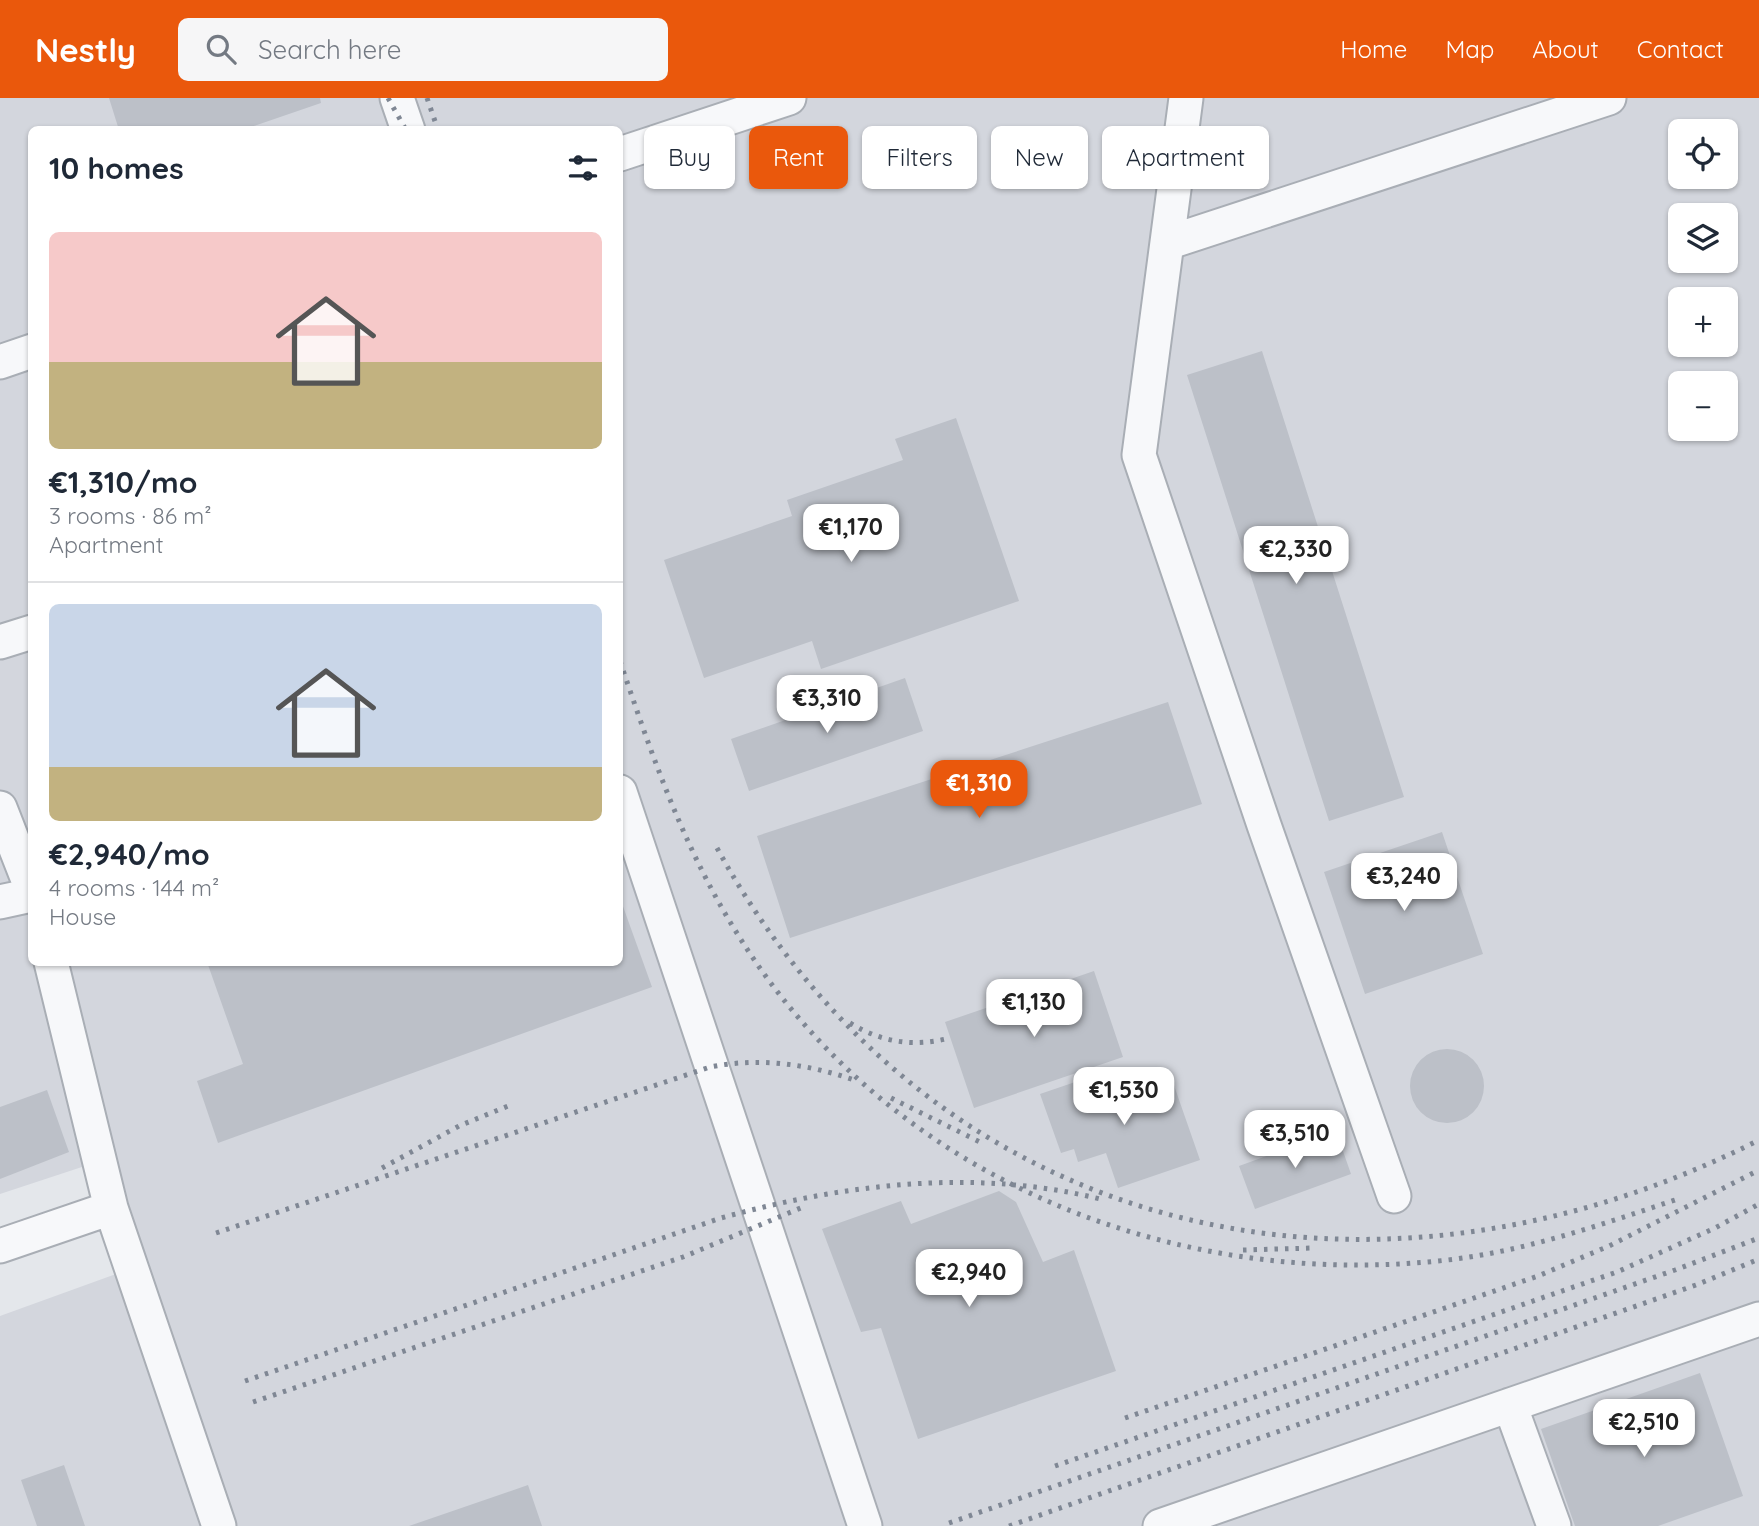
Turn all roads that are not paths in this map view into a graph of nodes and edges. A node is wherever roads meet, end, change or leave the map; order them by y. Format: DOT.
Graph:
graph roads {
  1 [pos="397,98"];
  2 [pos="789,98"];
  3 [pos="1186,98"];
  4 [pos="1609,98"];
  5 [pos="407,126"];
  6 [pos="623,153"];
  7 [pos="1167,243"];
  8 [pos="28,352"];
  9 [pos="0,362"];
  10 [pos="28,633"];
  11 [pos="0,642"];
  12 [pos="623,801"];
  13 [pos="0,808"];
  14 [pos="28,882"];
  15 [pos="28,894"];
  16 [pos="0,902"];
  17 [pos="52,966"];
  18 [pos="1394,1195"];
  19 [pos="111,1208"];
  20 [pos="0,1246"];
  21 [pos="1759,1319"];
  22 [pos="1510,1405"];
  23 [pos="219,1526"];
  24 [pos="865,1526"];
  25 [pos="1160,1526"];
  26 [pos="1553,1526"];
  1 -- 5 [label="lane"];
  2 -- 6 [label="lane"];
  3 -- 7 [label="lane"];
  4 -- 7 [label="lane"];
  7 -- 18 [label="lane"];
  8 -- 9 [label="lane"];
  10 -- 11 [label="lane"];
  12 -- 24 [label="lane"];
  13 -- 14 [label="lane"];
  15 -- 16 [label="lane"];
  17 -- 19 [label="lane"];
  19 -- 20 [label="lane"];
  19 -- 23 [label="lane"];
  21 -- 22 [label="lane"];
  22 -- 25 [label="lane"];
  22 -- 26 [label="lane"];
}
